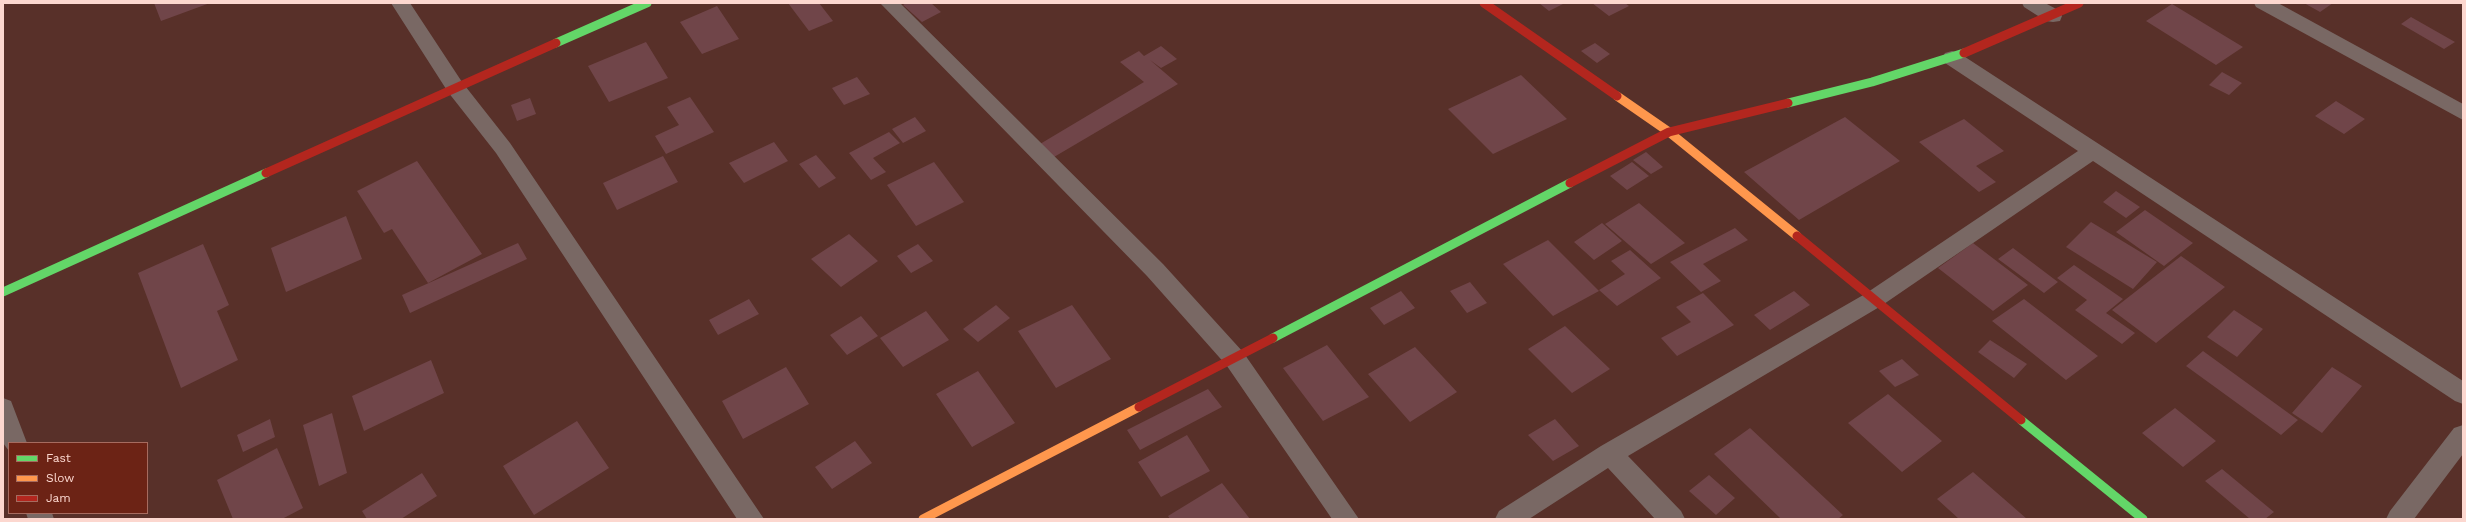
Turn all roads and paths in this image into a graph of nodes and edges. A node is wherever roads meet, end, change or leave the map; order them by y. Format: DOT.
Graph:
graph roads {
  1 [pos="400,3"];
  2 [pos="647,3"];
  3 [pos="889,3"];
  4 [pos="1484,3"];
  5 [pos="2032,3"];
  6 [pos="2079,3"];
  7 [pos="2263,3"];
  8 [pos="2053,16"];
  9 [pos="1952,58"];
  10 [pos="455,87"];
  11 [pos="2463,113"];
  12 [pos="1669,132"];
  13 [pos="2093,151"];
  14 [pos="3,292"];
  15 [pos="1873,300"];
  16 [pos="1235,359"];
  17 [pos="2463,394"];
  18 [pos="3,408"];
  19 [pos="2463,435"];
  20 [pos="15,442"];
  21 [pos="1610,454"];
  22 [pos="751,519"];
  23 [pos="923,519"];
  24 [pos="1346,519"];
  25 [pos="1508,519"];
  26 [pos="1672,519"];
  27 [pos="2143,519"];
  28 [pos="2399,519"];
  1 -- 10 [label="street"];
  2 -- 10 [label="street"];
  3 -- 16 [label="street"];
  4 -- 12 [label="street"];
  5 -- 8 [label="street"];
  6 -- 8 [label="street"];
  7 -- 11 [label="street"];
  8 -- 9 [label="street"];
  9 -- 12 [label="street"];
  9 -- 13 [label="street"];
  10 -- 14 [label="street"];
  10 -- 22 [label="street"];
  12 -- 15 [label="street"];
  12 -- 16 [label="street"];
  13 -- 15 [label="street"];
  13 -- 17 [label="street"];
  15 -- 21 [label="street"];
  15 -- 27 [label="street"];
  16 -- 23 [label="street"];
  16 -- 24 [label="street"];
  18 -- 20 [label="street"];
  19 -- 28 [label="street"];
  21 -- 25 [label="street"];
  21 -- 26 [label="street"];
}
